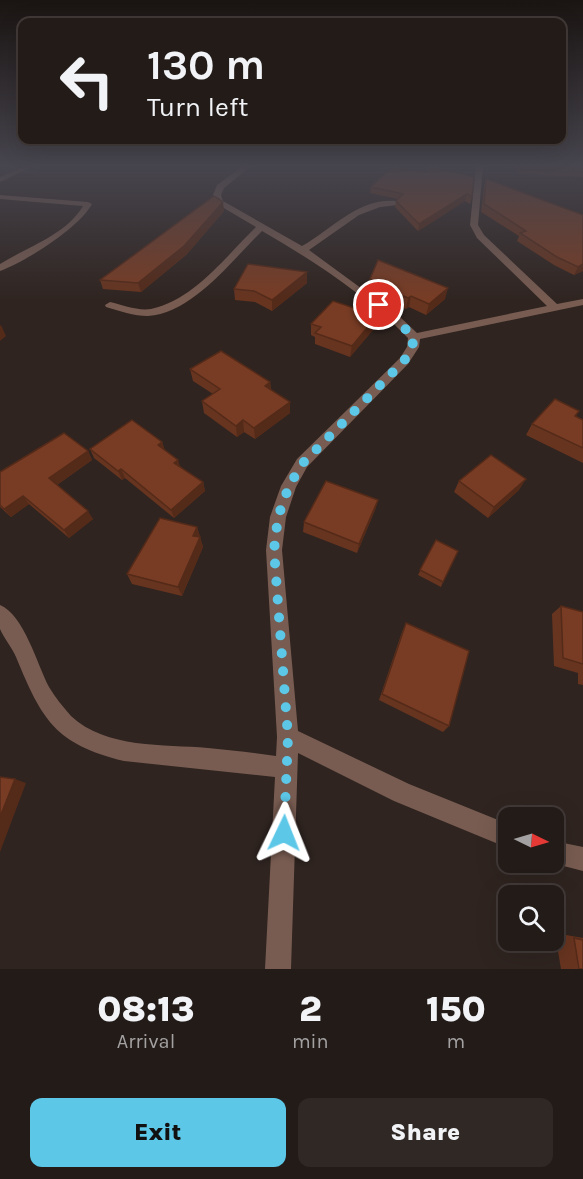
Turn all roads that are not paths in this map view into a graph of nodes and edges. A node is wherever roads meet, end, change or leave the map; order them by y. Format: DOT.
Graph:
graph roads {
  1 [pos="84,211"];
  2 [pos="232,211"];
  3 [pos="357,211"];
  4 [pos="475,211"];
  5 [pos="262,226"];
  6 [pos="303,250"];
  7 [pos="0,268"];
  8 [pos="583,302"];
  9 [pos="110,306"];
  10 [pos="553,306"];
  11 [pos="414,337"];
  12 [pos="0,614"];
  13 [pos="288,737"];
  14 [pos="287,768"];
  15 [pos="498,832"];
  16 [pos="564,856"];
  17 [pos="583,859"];
  18 [pos="278,969"];
  1 -- 7 [label="street"];
  2 -- 5 [label="street"];
  3 -- 6 [label="street"];
  4 -- 10 [label="street"];
  5 -- 6 [label="street"];
  5 -- 9 [label="street"];
  6 -- 11 [label="street"];
  8 -- 10 [label="street"];
  10 -- 11 [label="street"];
  11 -- 13 [label="street"];
  12 -- 14 [label="street"];
  13 -- 14 [label="street"];
  13 -- 15 [label="street"];
  14 -- 18 [label="street"];
  16 -- 17 [label="street"];
}
